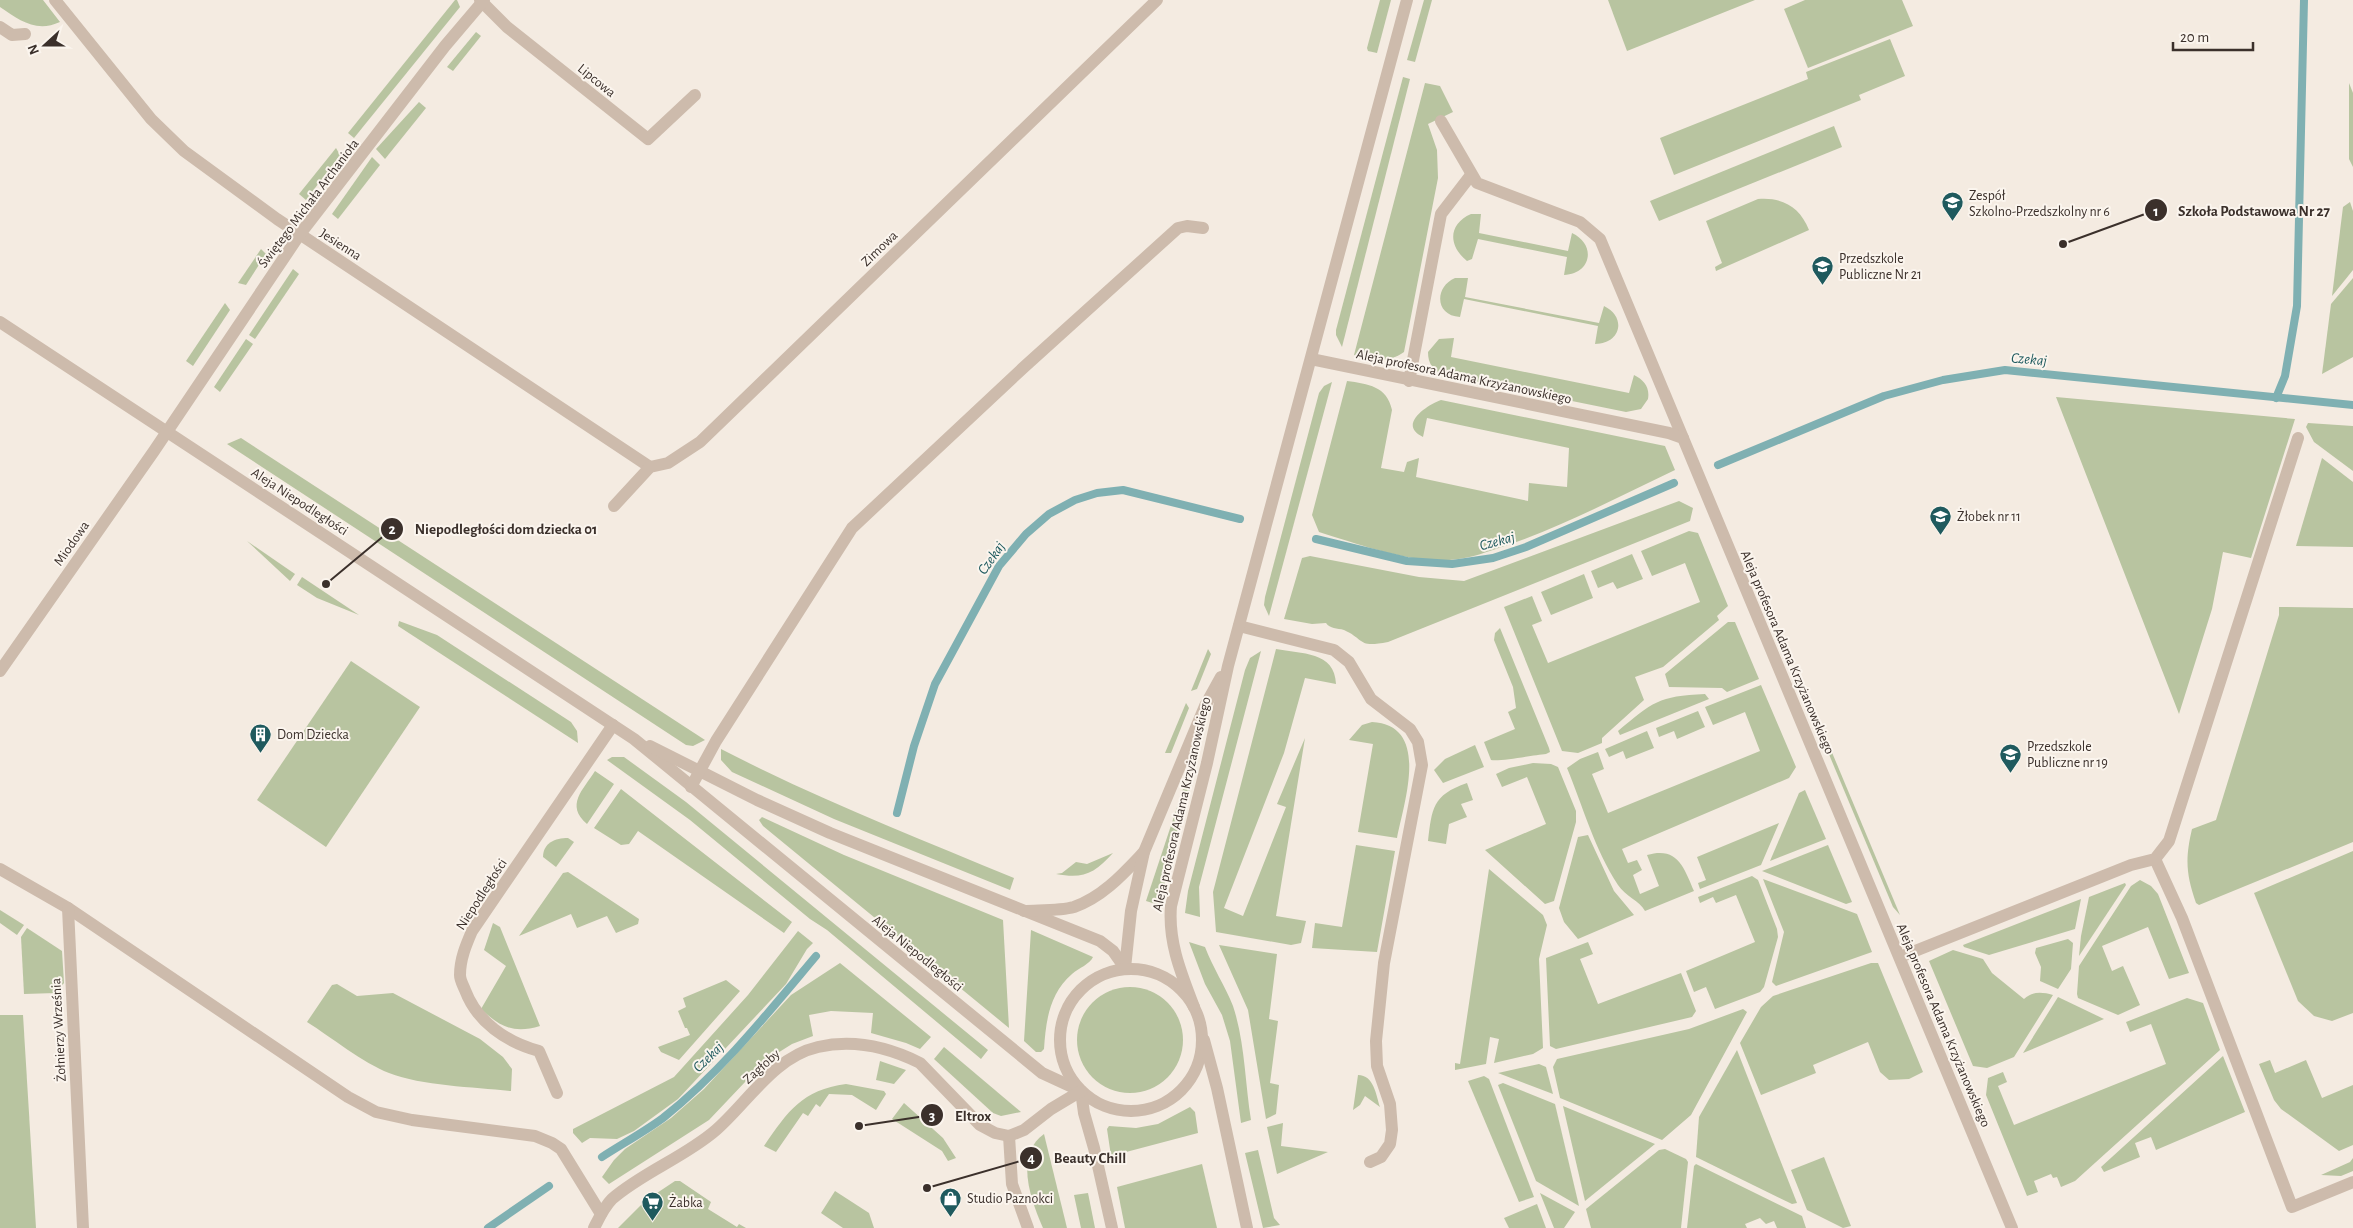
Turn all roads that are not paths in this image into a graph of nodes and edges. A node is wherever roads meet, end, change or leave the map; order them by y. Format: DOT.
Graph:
graph roads {
  1 [pos="55,0"];
  2 [pos="1157,0"];
  3 [pos="1407,0"];
  4 [pos="482,1"];
  5 [pos="0,28"];
  6 [pos="25,34"];
  7 [pos="695,95"];
  8 [pos="1441,121"];
  9 [pos="1470,175"];
  10 [pos="1203,228"];
  11 [pos="300,234"];
  12 [pos="0,322"];
  13 [pos="1311,360"];
  14 [pos="1409,380"];
  15 [pos="166,432"];
  16 [pos="1683,438"];
  17 [pos="2298,438"];
  18 [pos="650,467"];
  19 [pos="614,506"];
  20 [pos="1239,626"];
  21 [pos="1228,666"];
  22 [pos="0,671"];
  23 [pos="614,725"];
  24 [pos="634,739"];
  25 [pos="700,770"];
  26 [pos="691,787"];
  27 [pos="1144,852"];
  28 [pos="2155,859"];
  29 [pos="0,869"];
  30 [pos="68,908"];
  31 [pos="1021,911"];
  32 [pos="1900,957"];
  33 [pos="1125,968"];
  34 [pos="1194,1007"];
  35 [pos="1200,1027"];
  36 [pos="1081,1091"];
  37 [pos="557,1093"];
  38 [pos="1009,1136"];
  39 [pos="1370,1162"];
  40 [pos="2353,1182"];
  41 [pos="601,1214"];
  42 [pos="83,1228"];
  43 [pos="594,1228"];
  44 [pos="1028,1228"];
  45 [pos="1112,1228"];
  46 [pos="1247,1228"];
  47 [pos="2012,1228"];
  1 -- 11 [label="street, Jesienna"];
  2 -- 18 [label="street, Zimowa"];
  3 -- 13 [label="street, Aleja profesora Adama Krzyżanowskiego"];
  4 -- 7 [label="street, Lipcowa"];
  4 -- 11 [label="street, Świętego Michała Archanioła"];
  5 -- 6 [label="street"];
  8 -- 9 [label="street"];
  9 -- 14 [label="street"];
  9 -- 16 [label="street"];
  10 -- 25 [label="street"];
  11 -- 15 [label="street, Świętego Michała Archanioła"];
  11 -- 18 [label="street, Jesienna"];
  12 -- 15 [label="street, Aleja Niepodległości"];
  13 -- 14 [label="street, Aleja profesora Adama Krzyżanowskiego"];
  13 -- 20 [label="street, Aleja profesora Adama Krzyżanowskiego"];
  14 -- 16 [label="street, Aleja profesora Adama Krzyżanowskiego"];
  15 -- 22 [label="street, Miodowa"];
  15 -- 23 [label="street, Aleja Niepodległości"];
  16 -- 32 [label="street, Aleja profesora Adama Krzyżanowskiego"];
  17 -- 28 [label="street"];
  18 -- 19 [label="street"];
  20 -- 21 [label="street, Aleja profesora Adama Krzyżanowskiego"];
  20 -- 39 [label="street"];
  21 -- 27 [label="street, Aleja profesora Adama Krzyżanowskiego"];
  21 -- 34 [label="street, Aleja profesora Adama Krzyżanowskiego"];
  23 -- 24 [label="street, Aleja Niepodległości"];
  23 -- 37 [label="street, Niepodległości"];
  24 -- 25 [label="street, Aleja Niepodległości"];
  24 -- 26 [label="street, Aleja Niepodległości"];
  25 -- 26 [label="street"];
  25 -- 31 [label="street, Aleja Niepodległości"];
  26 -- 36 [label="street, Aleja Niepodległości"];
  27 -- 31 [label="street"];
  27 -- 33 [label="street, Aleja profesora Adama Krzyżanowskiego"];
  28 -- 32 [label="street"];
  28 -- 40 [label="street"];
  29 -- 30 [label="street"];
  30 -- 41 [label="street"];
  30 -- 42 [label="street, Żołnierzy Września"];
  31 -- 33 [label="street, Aleja Niepodległości"];
  32 -- 47 [label="street, Aleja profesora Adama Krzyżanowskiego"];
  33 -- 34 [label="street"];
  33 -- 36 [label="street"];
  34 -- 35 [label="street"];
  35 -- 36 [label="street"];
  35 -- 46 [label="street"];
  36 -- 38 [label="street"];
  36 -- 45 [label="street"];
  38 -- 41 [label="street, Zagłoby"];
  38 -- 44 [label="street"];
  41 -- 43 [label="street, Zagłoby"];
}
